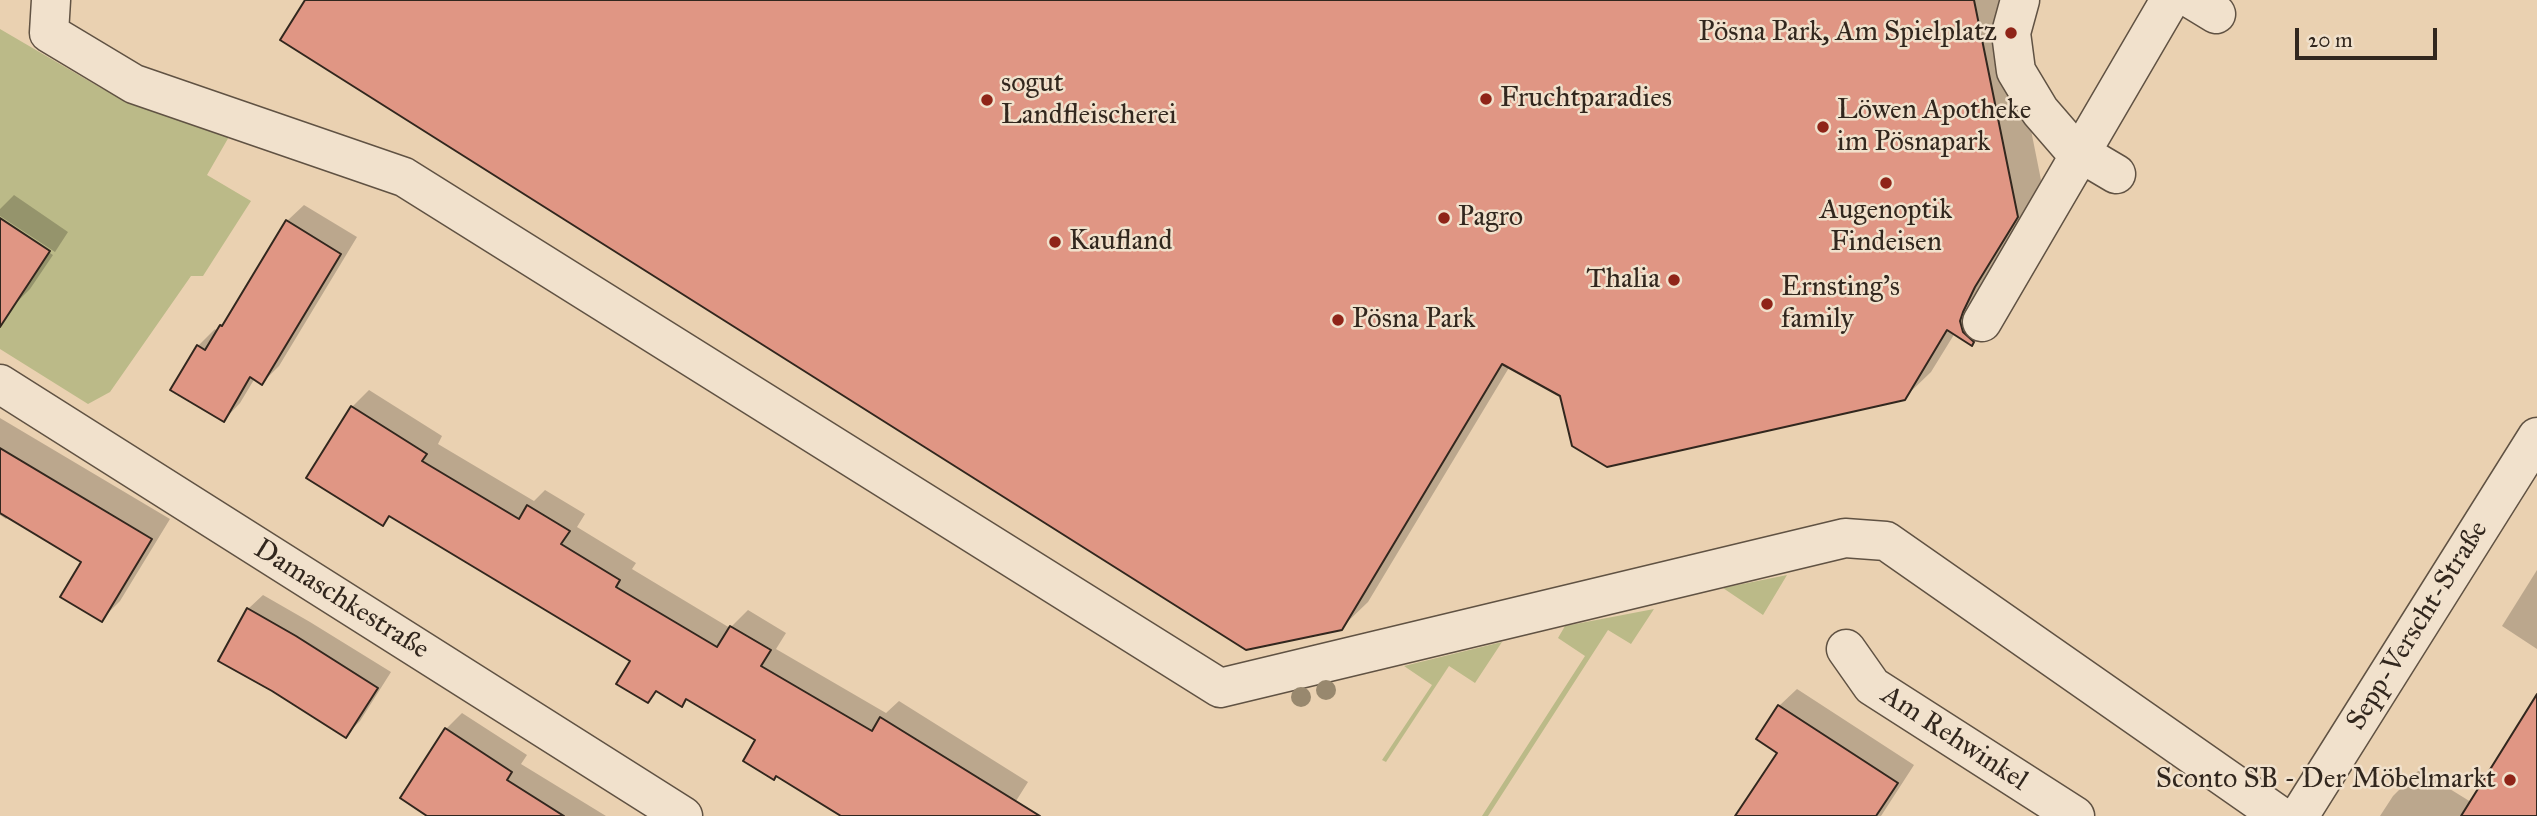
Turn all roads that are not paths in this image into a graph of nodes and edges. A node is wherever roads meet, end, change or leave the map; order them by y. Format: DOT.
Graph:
graph roads {
  1 [pos="51,0"];
  2 [pos="2020,0"];
  3 [pos="2170,0"];
  4 [pos="2081,153"];
  5 [pos="2116,174"];
  6 [pos="1983,322"];
  7 [pos="0,384"];
  8 [pos="2537,437"];
  9 [pos="1846,649"];
  10 [pos="683,816"];
  11 [pos="2075,816"];
  12 [pos="2280,816"];
  13 [pos="2299,816"];
  1 -- 12 [label="street"];
  2 -- 4 [label="street"];
  3 -- 4 [label="street"];
  4 -- 5 [label="street"];
  4 -- 6 [label="street"];
  7 -- 10 [label="street, Damaschkestraße"];
  8 -- 13 [label="street, Sepp-Verscht-Straße"];
  9 -- 11 [label="street, Am Rehwinkel"];
}
